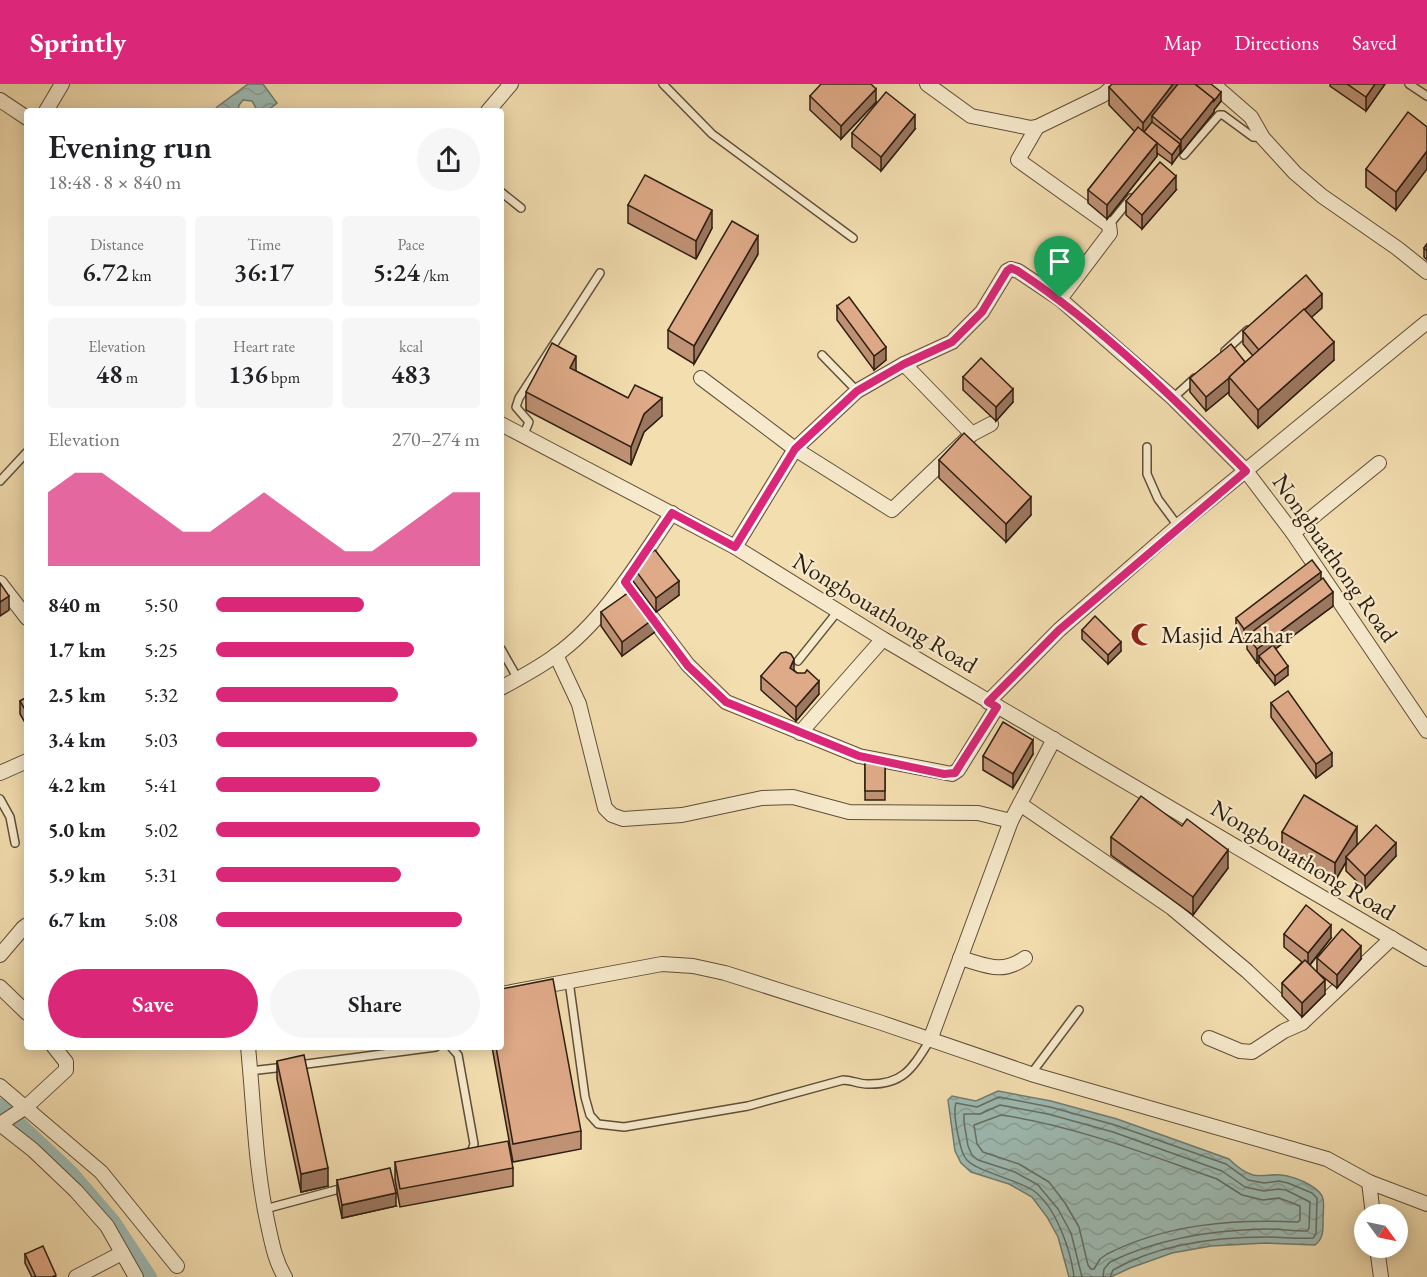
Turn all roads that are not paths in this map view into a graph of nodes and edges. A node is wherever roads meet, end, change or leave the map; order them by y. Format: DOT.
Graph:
graph roads {
  1 [pos="62,84"];
  2 [pos="511,84"];
  3 [pos="663,84"];
  4 [pos="927,84"];
  5 [pos="1116,84"];
  6 [pos="1213,84"];
  7 [pos="1409,84"];
  8 [pos="1427,96"];
  9 [pos="0,100"];
  10 [pos="48,108"];
  11 [pos="491,108"];
  12 [pos="24,116"];
  13 [pos="1037,127"];
  14 [pos="1263,138"];
  15 [pos="1185,155"];
  16 [pos="1137,191"];
  17 [pos="504,194"];
  18 [pos="521,208"];
  19 [pos="1109,225"];
  20 [pos="853,238"];
  21 [pos="1427,272"];
  22 [pos="600,273"];
  23 [pos="1060,298"];
  24 [pos="1427,322"];
  25 [pos="1251,328"];
  26 [pos="822,355"];
  27 [pos="1216,359"];
  28 [pos="904,364"];
  29 [pos="1199,374"];
  30 [pos="701,378"];
  31 [pos="857,391"];
  32 [pos="1173,398"];
  33 [pos="991,424"];
  34 [pos="504,426"];
  35 [pos="972,434"];
  36 [pos="523,436"];
  37 [pos="1147,447"];
  38 [pos="795,449"];
  39 [pos="24,455"];
  40 [pos="1379,463"];
  41 [pos="1246,471"];
  42 [pos="0,481"];
  43 [pos="672,513"];
  44 [pos="1178,526"];
  45 [pos="1293,533"];
  46 [pos="735,547"];
  47 [pos="625,582"];
  48 [pos="0,583"];
  49 [pos="838,611"];
  50 [pos="24,614"];
  51 [pos="883,639"];
  52 [pos="504,654"];
  53 [pos="556,656"];
  54 [pos="798,661"];
  55 [pos="518,679"];
  56 [pos="504,686"];
  57 [pos="993,704"];
  58 [pos="1427,731"];
  59 [pos="800,733"];
  60 [pos="1054,739"];
  61 [pos="24,762"];
  62 [pos="0,772"];
  63 [pos="0,799"];
  64 [pos="1020,804"];
  65 [pos="1011,821"];
  66 [pos="15,843"];
  67 [pos="24,926"];
  68 [pos="1392,938"];
  69 [pos="0,955"];
  70 [pos="960,958"];
  71 [pos="1025,958"];
  72 [pos="1427,959"];
  73 [pos="569,981"];
  74 [pos="0,987"];
  75 [pos="504,993"];
  76 [pos="24,1010"];
  77 [pos="1079,1010"];
  78 [pos="1302,1023"];
  79 [pos="1209,1038"];
  80 [pos="930,1040"];
  81 [pos="56,1050"];
  82 [pos="251,1050"];
  83 [pos="413,1050"];
  84 [pos="454,1050"];
  85 [pos="250,1071"];
  86 [pos="1031,1074"];
  87 [pos="0,1086"];
  88 [pos="23,1109"];
  89 [pos="2,1123"];
  90 [pos="457,1156"];
  91 [pos="1369,1182"];
  92 [pos="355,1184"];
  93 [pos="1372,1204"];
  94 [pos="1427,1204"];
  95 [pos="265,1209"];
  96 [pos="122,1253"];
  97 [pos="1378,1258"];
  98 [pos="177,1266"];
  99 [pos="76,1277"];
  100 [pos="136,1277"];
  101 [pos="285,1277"];
  102 [pos="1381,1277"];
  1 -- 10 [label="street"];
  2 -- 11 [label="street"];
  3 -- 20 [label="lane"];
  4 -- 13 [label="street"];
  5 -- 13 [label="street"];
  6 -- 14 [label="street"];
  7 -- 8 [label="lane"];
  9 -- 12 [label="street"];
  13 -- 19 [label="street"];
  14 -- 15 [label="lane"];
  14 -- 21 [label="street"];
  16 -- 19 [label="lane"];
  17 -- 18 [label="lane"];
  19 -- 23 [label="street"];
  22 -- 36 [label="lane"];
  23 -- 28 [label="street, Nongbuathong Road"];
  23 -- 32 [label="street, Nongbuathong Road"];
  24 -- 41 [label="street"];
  25 -- 27 [label="lane"];
  26 -- 31 [label="lane"];
  28 -- 31 [label="street"];
  28 -- 35 [label="street"];
  29 -- 32 [label="lane"];
  30 -- 38 [label="street"];
  31 -- 38 [label="street"];
  32 -- 41 [label="street, Nongbuathong Road"];
  33 -- 35 [label="street"];
  34 -- 36 [label="street, Nongbouathong Road"];
  35 -- 38 [label="street"];
  36 -- 43 [label="street, Nongbouathong Road"];
  37 -- 44 [label="lane"];
  38 -- 46 [label="street"];
  39 -- 42 [label="lane"];
  40 -- 45 [label="street"];
  41 -- 44 [label="street"];
  41 -- 45 [label="street, Nongbuathong Road"];
  43 -- 46 [label="street, Nongbouathong Road"];
  43 -- 47 [label="street"];
  44 -- 57 [label="street"];
  45 -- 58 [label="street, Nongbuathong Road"];
  46 -- 49 [label="street, Nongbouathong Road"];
  47 -- 53 [label="street"];
  47 -- 59 [label="street"];
  48 -- 50 [label="street"];
  49 -- 51 [label="street, Nongbouathong Road"];
  49 -- 54 [label="lane"];
  51 -- 57 [label="street, Nongbouathong Road"];
  51 -- 59 [label="street"];
  52 -- 55 [label="lane"];
  53 -- 55 [label="street"];
  53 -- 65 [label="street"];
  55 -- 56 [label="street"];
  57 -- 59 [label="street"];
  57 -- 60 [label="street, Nongbouathong Road"];
  60 -- 64 [label="street"];
  60 -- 68 [label="street, Nongbouathong Road"];
  61 -- 62 [label="street"];
  63 -- 66 [label="lane"];
  64 -- 65 [label="street"];
  64 -- 78 [label="street"];
  65 -- 70 [label="street"];
  67 -- 69 [label="street"];
  68 -- 72 [label="street, Nongbouathong Road"];
  68 -- 78 [label="street"];
  70 -- 71 [label="street"];
  70 -- 80 [label="street"];
  73 -- 75 [label="street"];
  73 -- 80 [label="street"];
  73 -- 80 [label="lane"];
  74 -- 76 [label="street"];
  77 -- 86 [label="lane"];
  78 -- 79 [label="street"];
  80 -- 86 [label="street"];
  81 -- 88 [label="street"];
  82 -- 85 [label="street"];
  83 -- 85 [label="lane"];
  84 -- 90 [label="lane"];
  85 -- 95 [label="street"];
  86 -- 91 [label="street"];
  87 -- 88 [label="street"];
  88 -- 89 [label="street"];
  88 -- 98 [label="street"];
  89 -- 96 [label="street"];
  91 -- 93 [label="street"];
  91 -- 94 [label="street"];
  92 -- 95 [label="lane"];
  95 -- 101 [label="street"];
  96 -- 99 [label="street"];
  96 -- 100 [label="street"];
  97 -- 102 [label="street"];
}
